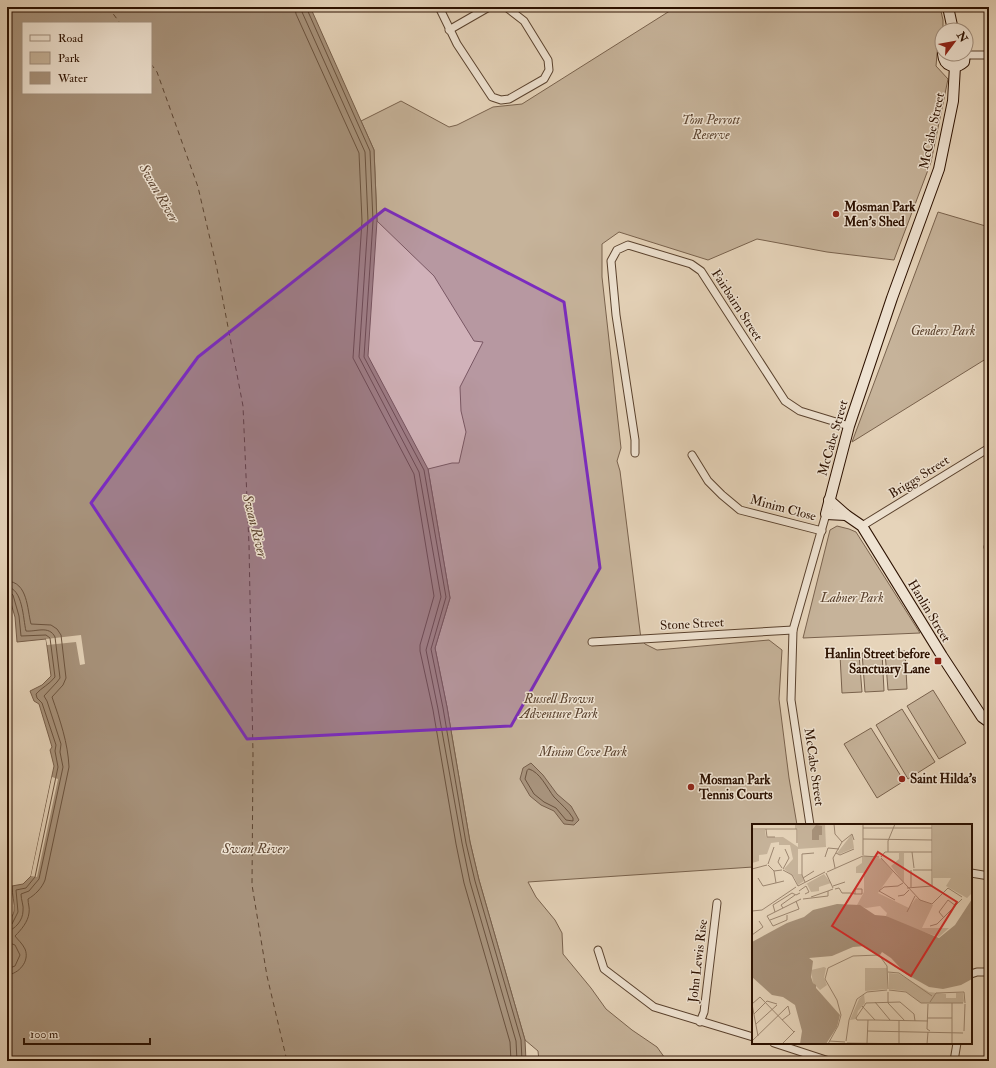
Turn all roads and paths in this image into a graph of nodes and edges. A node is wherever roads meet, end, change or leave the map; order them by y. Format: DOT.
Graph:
graph roads {
  1 [pos="439,7"];
  2 [pos="489,7"];
  3 [pos="506,7"];
  4 [pos="948,7"];
  5 [pos="951,22"];
  6 [pos="450,30"];
  7 [pos="974,55"];
  8 [pos="989,55"];
  9 [pos="945,62"];
  10 [pos="964,62"];
  11 [pos="955,66"];
  12 [pos="849,426"];
  13 [pos="989,448"];
  14 [pos="635,453"];
  15 [pos="692,455"];
  16 [pos="829,500"];
  17 [pos="826,514"];
  18 [pos="846,515"];
  19 [pos="862,526"];
  20 [pos="822,531"];
  21 [pos="793,630"];
  22 [pos="592,642"];
  23 [pos="989,722"];
  24 [pos="810,824"];
  25 [pos="972,873"];
  26 [pos="989,876"];
  27 [pos="717,903"];
  28 [pos="598,950"];
  29 [pos="989,972"];
  30 [pos="972,974"];
  31 [pos="700,1022"];
  32 [pos="752,1037"];
  33 [pos="777,1044"];
  34 [pos="957,1044"];
  35 [pos="829,1061"];
  36 [pos="954,1061"];
  1 -- 6 [label="street"];
  2 -- 6 [label="street"];
  3 -- 6 [label="street"];
  4 -- 5 [label="street"];
  7 -- 8 [label="street"];
  9 -- 11 [label="street"];
  10 -- 11 [label="street"];
  11 -- 12 [label="street, McCabe Street"];
  12 -- 14 [label="street, Fairbairn Street"];
  12 -- 16 [label="street, McCabe Street"];
  13 -- 19 [label="street, Briggs Street"];
  15 -- 20 [label="street, Minim Close"];
  16 -- 17 [label="street, McCabe Street"];
  16 -- 18 [label="street, Hanlin Street"];
  17 -- 18 [label="street"];
  17 -- 20 [label="street, McCabe Street"];
  18 -- 19 [label="street, Hanlin Street"];
  19 -- 23 [label="street, Hanlin Street"];
  20 -- 21 [label="street, McCabe Street"];
  21 -- 22 [label="street, Stone Street"];
  21 -- 24 [label="street, McCabe Street"];
  25 -- 26 [label="street"];
  27 -- 31 [label="street, John Lewis Rise"];
  28 -- 31 [label="street"];
  29 -- 30 [label="street"];
  31 -- 32 [label="street"];
  33 -- 35 [label="street"];
  34 -- 36 [label="street"];
}
